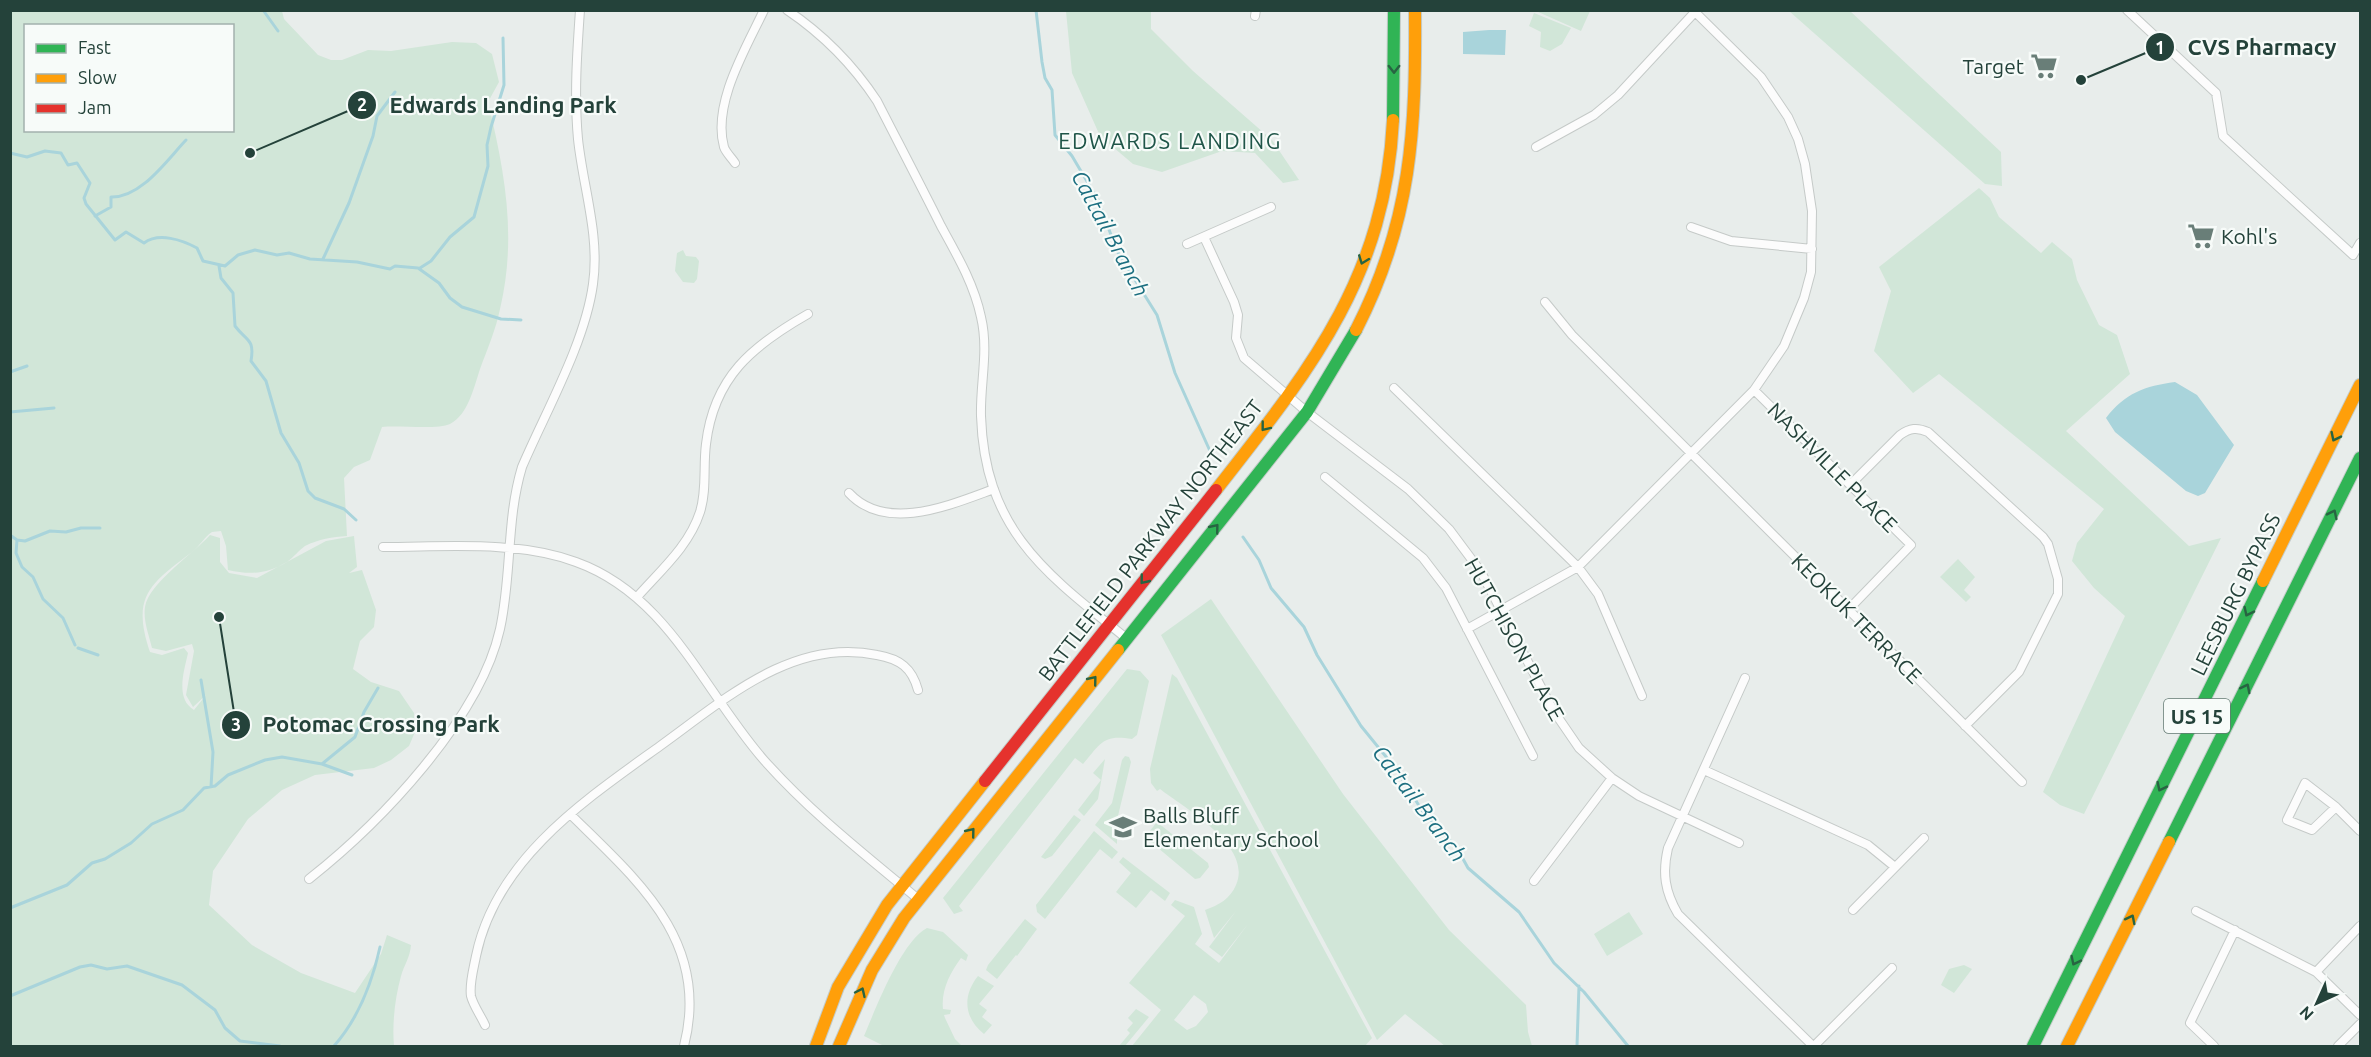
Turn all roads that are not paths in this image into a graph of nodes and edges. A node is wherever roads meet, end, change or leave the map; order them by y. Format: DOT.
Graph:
graph roads {
  1 [pos="580,10"];
  2 [pos="764,10"];
  3 [pos="787,10"];
  4 [pos="1394,10"];
  5 [pos="1415,10"];
  6 [pos="2127,10"];
  7 [pos="1694,11"];
  8 [pos="1536,147"];
  9 [pos="735,163"];
  10 [pos="1271,207"];
  11 [pos="1691,227"];
  12 [pos="1204,237"];
  13 [pos="2361,243"];
  14 [pos="1187,244"];
  15 [pos="1812,249"];
  16 [pos="1545,302"];
  17 [pos="807,314"];
  18 [pos="2361,385"];
  19 [pos="1394,388"];
  20 [pos="1754,390"];
  21 [pos="1289,397"];
  22 [pos="1307,412"];
  23 [pos="1691,454"];
  24 [pos="2361,458"];
  25 [pos="1325,477"];
  26 [pos="1850,485"];
  27 [pos="994,489"];
  28 [pos="849,493"];
  29 [pos="382,547"];
  30 [pos="509,549"];
  31 [pos="1578,567"];
  32 [pos="638,596"];
  33 [pos="1501,610"];
  34 [pos="1848,610"];
  35 [pos="1109,624"];
  36 [pos="1467,629"];
  37 [pos="1126,638"];
  38 [pos="1745,678"];
  39 [pos="918,690"];
  40 [pos="1642,696"];
  41 [pos="720,703"];
  42 [pos="1965,726"];
  43 [pos="1533,756"];
  44 [pos="1704,770"];
  45 [pos="1612,778"];
  46 [pos="2022,782"];
  47 [pos="2336,807"];
  48 [pos="570,814"];
  49 [pos="1683,816"];
  50 [pos="2361,831"];
  51 [pos="1924,838"];
  52 [pos="1739,843"];
  53 [pos="1895,867"];
  54 [pos="309,879"];
  55 [pos="1534,882"];
  56 [pos="902,885"];
  57 [pos="918,899"];
  58 [pos="1852,910"];
  59 [pos="2196,911"];
  60 [pos="2361,926"];
  61 [pos="2235,930"];
  62 [pos="1892,968"];
  63 [pos="2316,972"];
  64 [pos="2361,1015"];
  65 [pos="2361,1024"];
  66 [pos="485,1025"];
  67 [pos="684,1047"];
  68 [pos="816,1047"];
  69 [pos="839,1047"];
  70 [pos="1813,1047"];
  71 [pos="2033,1047"];
  72 [pos="2067,1047"];
  73 [pos="2214,1047"];
  74 [pos="2338,1047"];
  1 -- 30 [label="street"];
  2 -- 9 [label="street"];
  3 -- 27 [label="street"];
  4 -- 21 [label="main road, BATTLEFIELD PARKWAY NORTHEAST, one-way"];
  5 -- 22 [label="main road, BATTLEFIELD PARKWAY NORTHEAST"];
  6 -- 13 [label="street"];
  7 -- 8 [label="street"];
  7 -- 15 [label="street"];
  10 -- 12 [label="street"];
  11 -- 15 [label="street"];
  12 -- 14 [label="street"];
  12 -- 21 [label="street, HUTCHISON PLACE"];
  15 -- 20 [label="street"];
  16 -- 23 [label="street, KEOKUK TERRACE"];
  17 -- 32 [label="street"];
  18 -- 71 [label="main road, LEESBURG BYPASS / US 15, one-way"];
  19 -- 31 [label="street"];
  20 -- 23 [label="street"];
  20 -- 26 [label="street, NASHVILLE PLACE"];
  21 -- 22 [label="street, HUTCHISON PLACE"];
  21 -- 35 [label="main road, BATTLEFIELD PARKWAY NORTHEAST, one-way"];
  22 -- 33 [label="street, HUTCHISON PLACE"];
  37 -- 22 [label="main road, BATTLEFIELD PARKWAY NORTHEAST, one-way"];
  23 -- 31 [label="street"];
  23 -- 34 [label="street, KEOKUK TERRACE"];
  72 -- 24 [label="main road, US 15, one-way"];
  25 -- 36 [label="street"];
  26 -- 34 [label="street, NASHVILLE PLACE"];
  26 -- 42 [label="street"];
  27 -- 28 [label="street"];
  27 -- 35 [label="street"];
  29 -- 30 [label="street"];
  30 -- 32 [label="street"];
  30 -- 54 [label="street"];
  31 -- 33 [label="street"];
  31 -- 40 [label="street"];
  32 -- 41 [label="street"];
  33 -- 36 [label="street"];
  33 -- 45 [label="street, HUTCHISON PLACE"];
  34 -- 42 [label="street, KEOKUK TERRACE"];
  35 -- 37 [label="street"];
  35 -- 56 [label="main road, BATTLEFIELD PARKWAY NORTHEAST"];
  36 -- 43 [label="street"];
  57 -- 37 [label="main road, BATTLEFIELD PARKWAY NORTHEAST, one-way"];
  38 -- 44 [label="street"];
  39 -- 41 [label="street"];
  41 -- 48 [label="street"];
  41 -- 56 [label="street"];
  42 -- 46 [label="street, KEOKUK TERRACE"];
  44 -- 49 [label="street"];
  44 -- 53 [label="street"];
  45 -- 49 [label="street, HUTCHISON PLACE"];
  45 -- 55 [label="street"];
  47 -- 47 [label="street"];
  47 -- 50 [label="street"];
  48 -- 66 [label="street"];
  48 -- 67 [label="street"];
  49 -- 52 [label="street, HUTCHISON PLACE"];
  49 -- 70 [label="street"];
  51 -- 53 [label="street"];
  53 -- 58 [label="street"];
  56 -- 57 [label="street"];
  56 -- 68 [label="main road, BATTLEFIELD PARKWAY NORTHEAST"];
  69 -- 57 [label="main road, BATTLEFIELD PARKWAY NORTHEAST, one-way"];
  59 -- 61 [label="street"];
  60 -- 63 [label="street"];
  61 -- 63 [label="street"];
  61 -- 73 [label="street"];
  62 -- 70 [label="street"];
  63 -- 64 [label="street"];
  65 -- 74 [label="street"];
}
